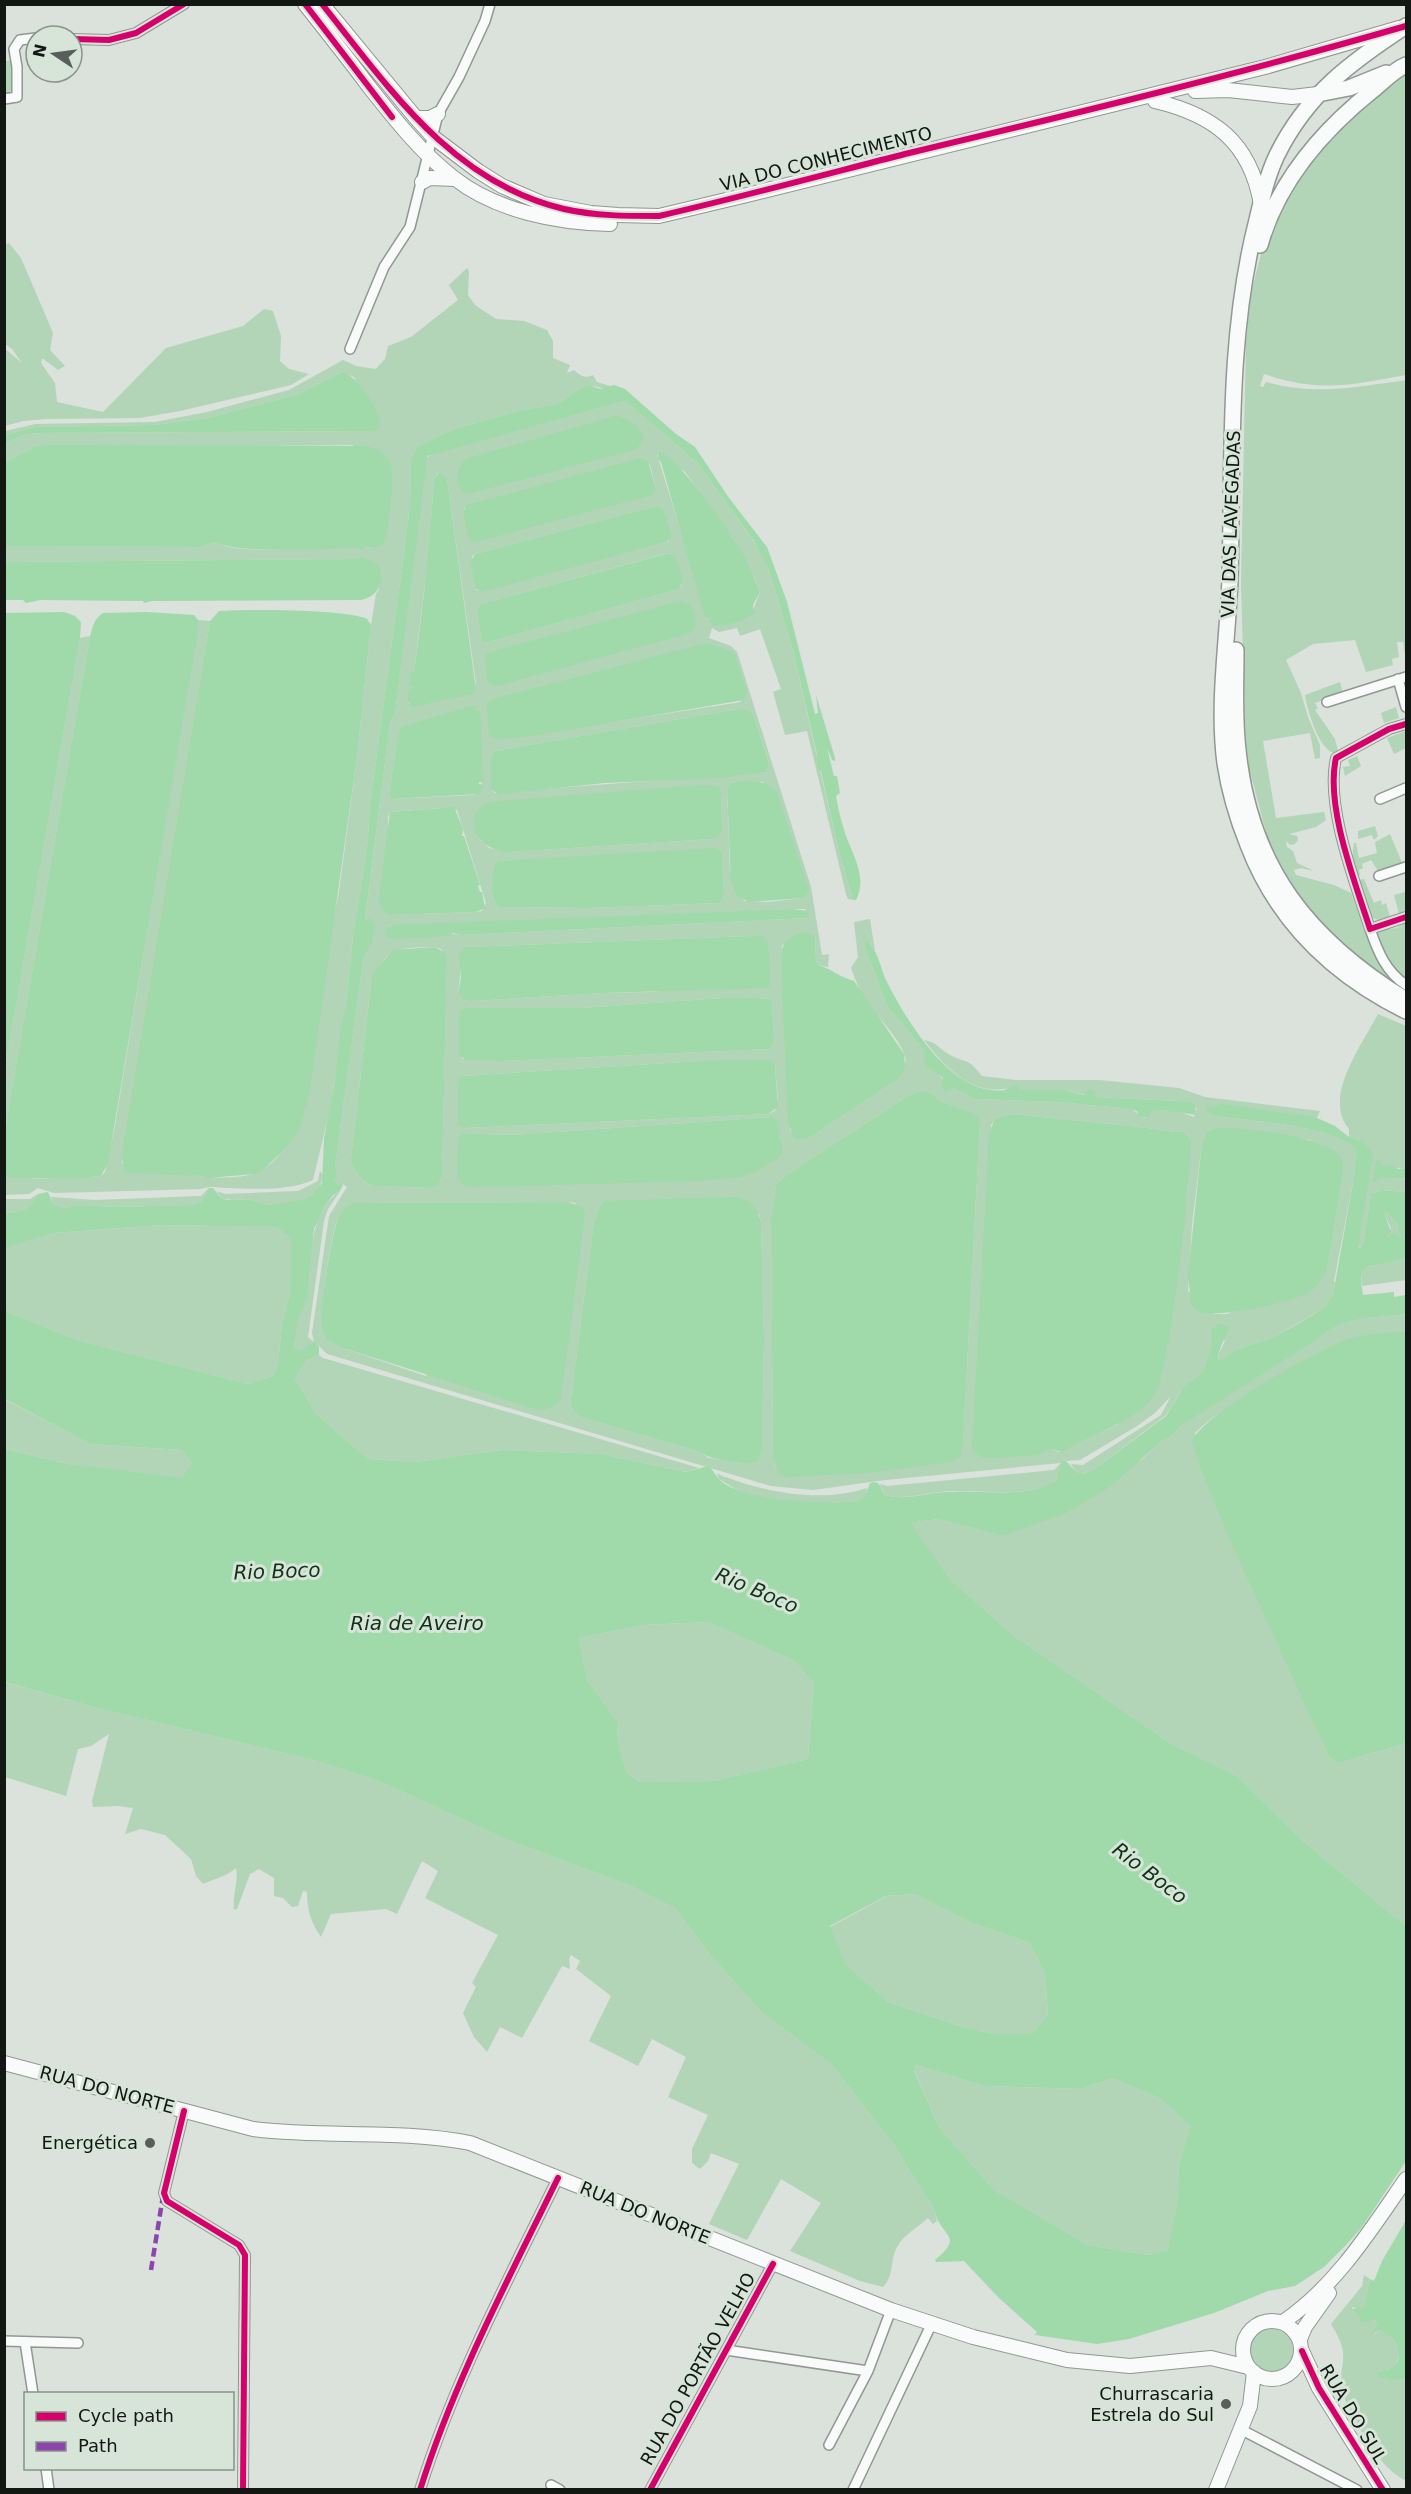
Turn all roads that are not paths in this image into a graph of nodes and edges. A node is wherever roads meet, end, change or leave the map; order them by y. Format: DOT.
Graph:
graph roads {
  1 [pos="184,4"];
  2 [pos="305,4"];
  3 [pos="322,4"];
  4 [pos="490,4"];
  5 [pos="1406,26"];
  6 [pos="84,39"];
  7 [pos="24,40"];
  8 [pos="350,50"];
  9 [pos="1404,66"];
  10 [pos="1318,94"];
  11 [pos="4,99"];
  12 [pos="1155,101"];
  13 [pos="438,114"];
  14 [pos="416,118"];
  15 [pos="433,137"];
  16 [pos="429,156"];
  17 [pos="454,179"];
  18 [pos="422,182"];
  19 [pos="1261,204"];
  20 [pos="350,349"];
  21 [pos="1402,678"];
  22 [pos="1327,702"];
  23 [pos="1407,707"];
  24 [pos="1407,724"];
  25 [pos="1237,737"];
  26 [pos="1407,788"];
  27 [pos="1380,799"];
  28 [pos="1255,861"];
  29 [pos="1407,867"];
  30 [pos="1379,876"];
  31 [pos="1407,917"];
  32 [pos="1370,929"];
  33 [pos="1404,994"];
  34 [pos="1407,1011"];
  35 [pos="4,2063"];
  36 [pos="184,2111"];
  37 [pos="558,2178"];
  38 [pos="1407,2179"];
  39 [pos="1407,2192"];
  40 [pos="773,2264"];
  41 [pos="891,2310"];
  42 [pos="1283,2322"];
  43 [pos="932,2324"];
  44 [pos="1245,2340"];
  45 [pos="4,2341"];
  46 [pos="25,2342"];
  47 [pos="78,2343"];
  48 [pos="1301,2345"];
  49 [pos="726,2350"];
  50 [pos="1211,2358"];
  51 [pos="1251,2369"];
  52 [pos="868,2370"];
  53 [pos="1281,2377"];
  54 [pos="1319,2388"];
  55 [pos="33,2392"];
  56 [pos="1250,2406"];
  57 [pos="1240,2429"];
  58 [pos="829,2445"];
  59 [pos="46,2470"];
  60 [pos="49,2490"];
  61 [pos="243,2490"];
  62 [pos="420,2490"];
  63 [pos="650,2490"];
  64 [pos="854,2490"];
  65 [pos="1216,2490"];
  66 [pos="1357,2490"];
  67 [pos="1383,2490"];
  1 -- 6 [label="street"];
  2 -- 8 [label="street, VIA DO CONHECIMENTO"];
  3 -- 8 [label="street, VIA DO CONHECIMENTO"];
  4 -- 13 [label="street"];
  5 -- 10 [label="main road, VIA DAS LAVEGADAS"];
  5 -- 15 [label="street, VIA DO CONHECIMENTO"];
  7 -- 11 [label="street"];
  8 -- 14 [label="street, VIA DO CONHECIMENTO"];
  8 -- 16 [label="street, VIA DO CONHECIMENTO"];
  9 -- 10 [label="main road"];
  9 -- 25 [label="main road, VIA DAS LAVEGADAS"];
  10 -- 12 [label="street, VIA DO CONHECIMENTO"];
  10 -- 19 [label="main road, VIA DAS LAVEGADAS"];
  12 -- 17 [label="street, VIA DO CONHECIMENTO"];
  12 -- 19 [label="street"];
  13 -- 14 [label="street"];
  13 -- 15 [label="street"];
  14 -- 15 [label="street, VIA DO CONHECIMENTO"];
  15 -- 16 [label="street"];
  16 -- 17 [label="street, VIA DO CONHECIMENTO"];
  16 -- 18 [label="street"];
  17 -- 18 [label="street"];
  18 -- 20 [label="street"];
  19 -- 28 [label="main road, VIA DAS LAVEGADAS"];
  21 -- 22 [label="street"];
  21 -- 23 [label="street"];
  24 -- 32 [label="street"];
  25 -- 28 [label="main road"];
  25 -- 33 [label="main road, VIA DAS LAVEGADAS"];
  26 -- 27 [label="street"];
  28 -- 33 [label="main road"];
  28 -- 34 [label="main road, VIA DAS LAVEGADAS"];
  29 -- 30 [label="street"];
  31 -- 32 [label="street"];
  32 -- 33 [label="street"];
  35 -- 36 [label="street, RUA DO NORTE"];
  36 -- 37 [label="street, RUA DO NORTE"];
  36 -- 61 [label="street"];
  37 -- 40 [label="street, RUA DO NORTE"];
  37 -- 62 [label="street"];
  38 -- 42 [label="street"];
  39 -- 48 [label="street"];
  40 -- 41 [label="street, RUA DO NORTE"];
  40 -- 49 [label="street, RUA DO PORTÃO VELHO"];
  41 -- 43 [label="street, RUA DO NORTE"];
  41 -- 52 [label="street"];
  42 -- 44 [label="street"];
  42 -- 48 [label="street"];
  43 -- 50 [label="street, RUA DO NORTE"];
  43 -- 64 [label="street"];
  44 -- 50 [label="street, RUA DO NORTE"];
  44 -- 51 [label="street"];
  45 -- 46 [label="street"];
  46 -- 47 [label="street"];
  46 -- 55 [label="street"];
  48 -- 53 [label="street"];
  48 -- 54 [label="street, RUA DO SUL"];
  49 -- 52 [label="street"];
  49 -- 63 [label="street, RUA DO PORTÃO VELHO"];
  50 -- 51 [label="street, RUA DO NORTE"];
  51 -- 53 [label="street"];
  51 -- 56 [label="street"];
  52 -- 58 [label="street"];
  53 -- 54 [label="street, RUA DO SUL"];
  53 -- 56 [label="street"];
  54 -- 67 [label="street, RUA DO SUL"];
  56 -- 57 [label="street"];
  57 -- 65 [label="street"];
  57 -- 66 [label="street, RUA DO SUL"];
  59 -- 60 [label="street"];
}
